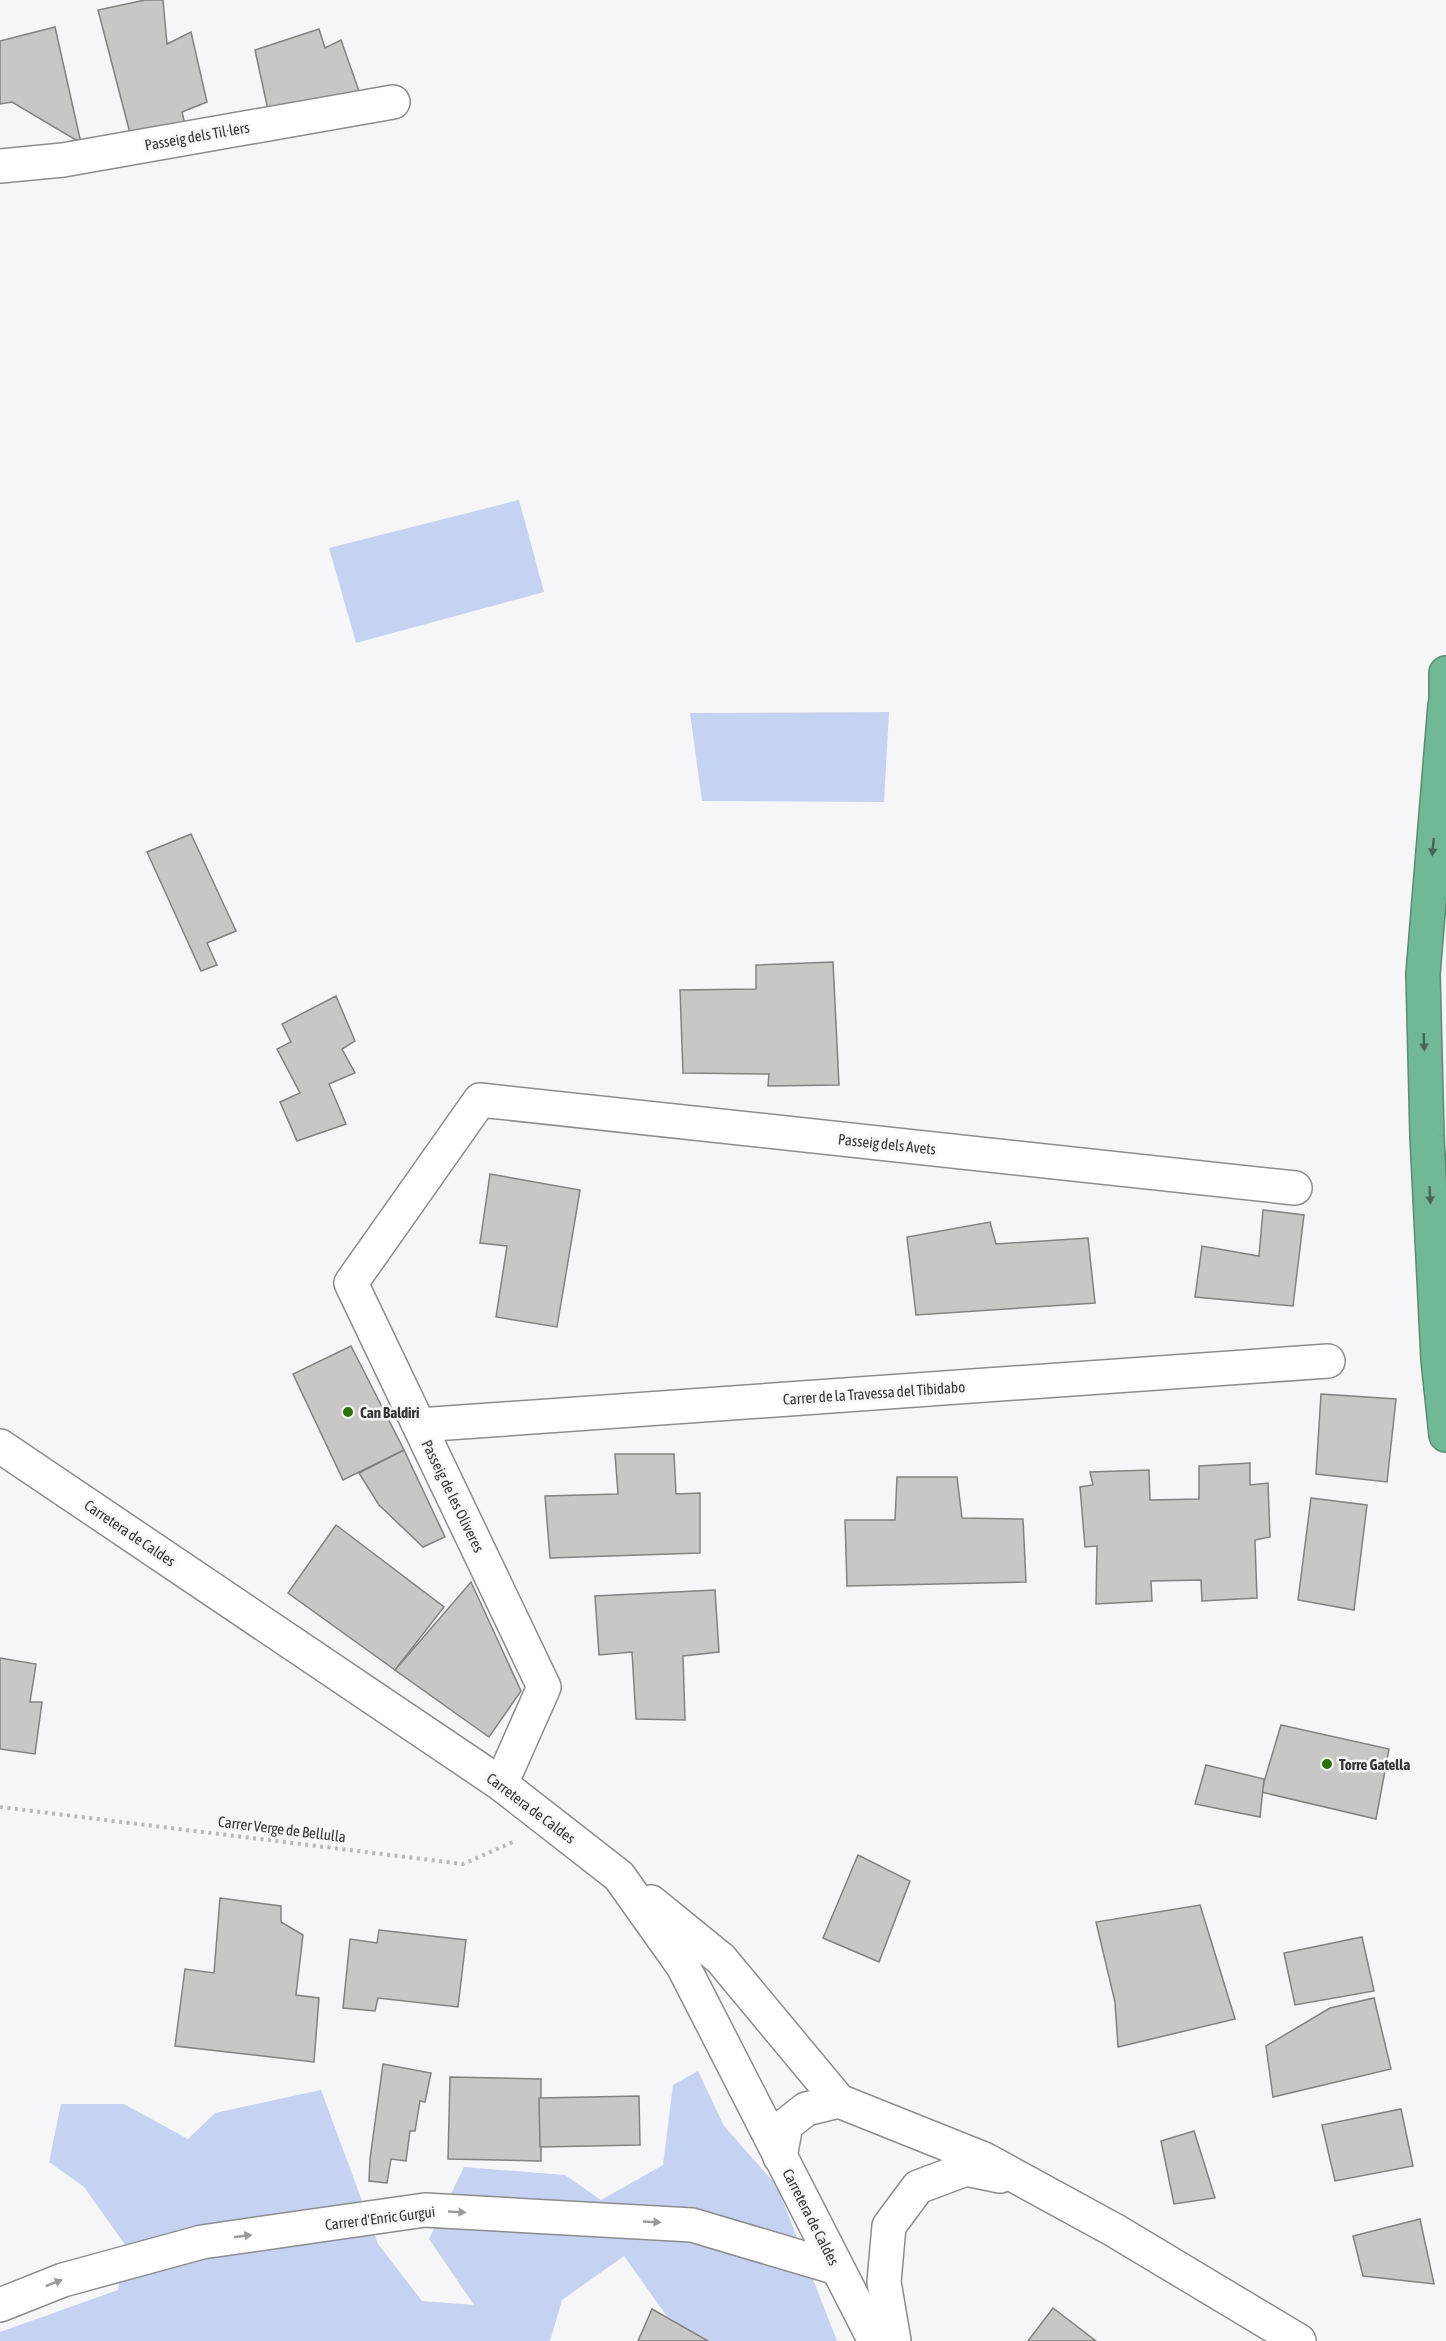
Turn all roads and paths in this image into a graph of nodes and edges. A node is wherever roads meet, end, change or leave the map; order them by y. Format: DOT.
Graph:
graph roads {
  1 [pos="393,102"];
  2 [pos="0,166"];
  3 [pos="1446,673"];
  4 [pos="1446,714"];
  5 [pos="480,1100"];
  6 [pos="1295,1188"];
  7 [pos="1328,1361"];
  8 [pos="419,1425"];
  9 [pos="1446,1435"];
  10 [pos="0,1446"];
  11 [pos="501,1784"];
  12 [pos="0,1807"];
  13 [pos="554,1824"];
  14 [pos="620,1876"];
  15 [pos="839,2101"];
  16 [pos="780,2157"];
  17 [pos="1025,2181"];
  18 [pos="837,2268"];
  19 [pos="0,2305"];
  20 [pos="874,2341"];
  21 [pos="894,2341"];
  22 [pos="1299,2341"];
  1 -- 2 [label="street, Passeig dels Til·lers"];
  3 -- 4 [label="highway"];
  4 -- 9 [label="highway, one-way"];
  5 -- 6 [label="street, Passeig dels Avets"];
  5 -- 8 [label="street, Passeig de les Oliveres"];
  7 -- 8 [label="street, Carrer de la Travessa del Tibidabo"];
  8 -- 11 [label="street, Passeig de les Oliveres"];
  10 -- 11 [label="street, Carretera de Caldes"];
  11 -- 13 [label="street, Carretera de Caldes"];
  12 -- 13 [label="path, Carrer Verge de Bellulla"];
  13 -- 14 [label="street, Carretera de Caldes"];
  14 -- 15 [label="street"];
  14 -- 16 [label="street, Carretera de Caldes"];
  15 -- 16 [label="street"];
  15 -- 17 [label="street"];
  16 -- 18 [label="street, Carretera de Caldes"];
  17 -- 21 [label="street"];
  17 -- 22 [label="street"];
  19 -- 18 [label="street, Carrer d'Enric Gurgui, one-way"];
  18 -- 20 [label="street, Carretera de Caldes"];
}
